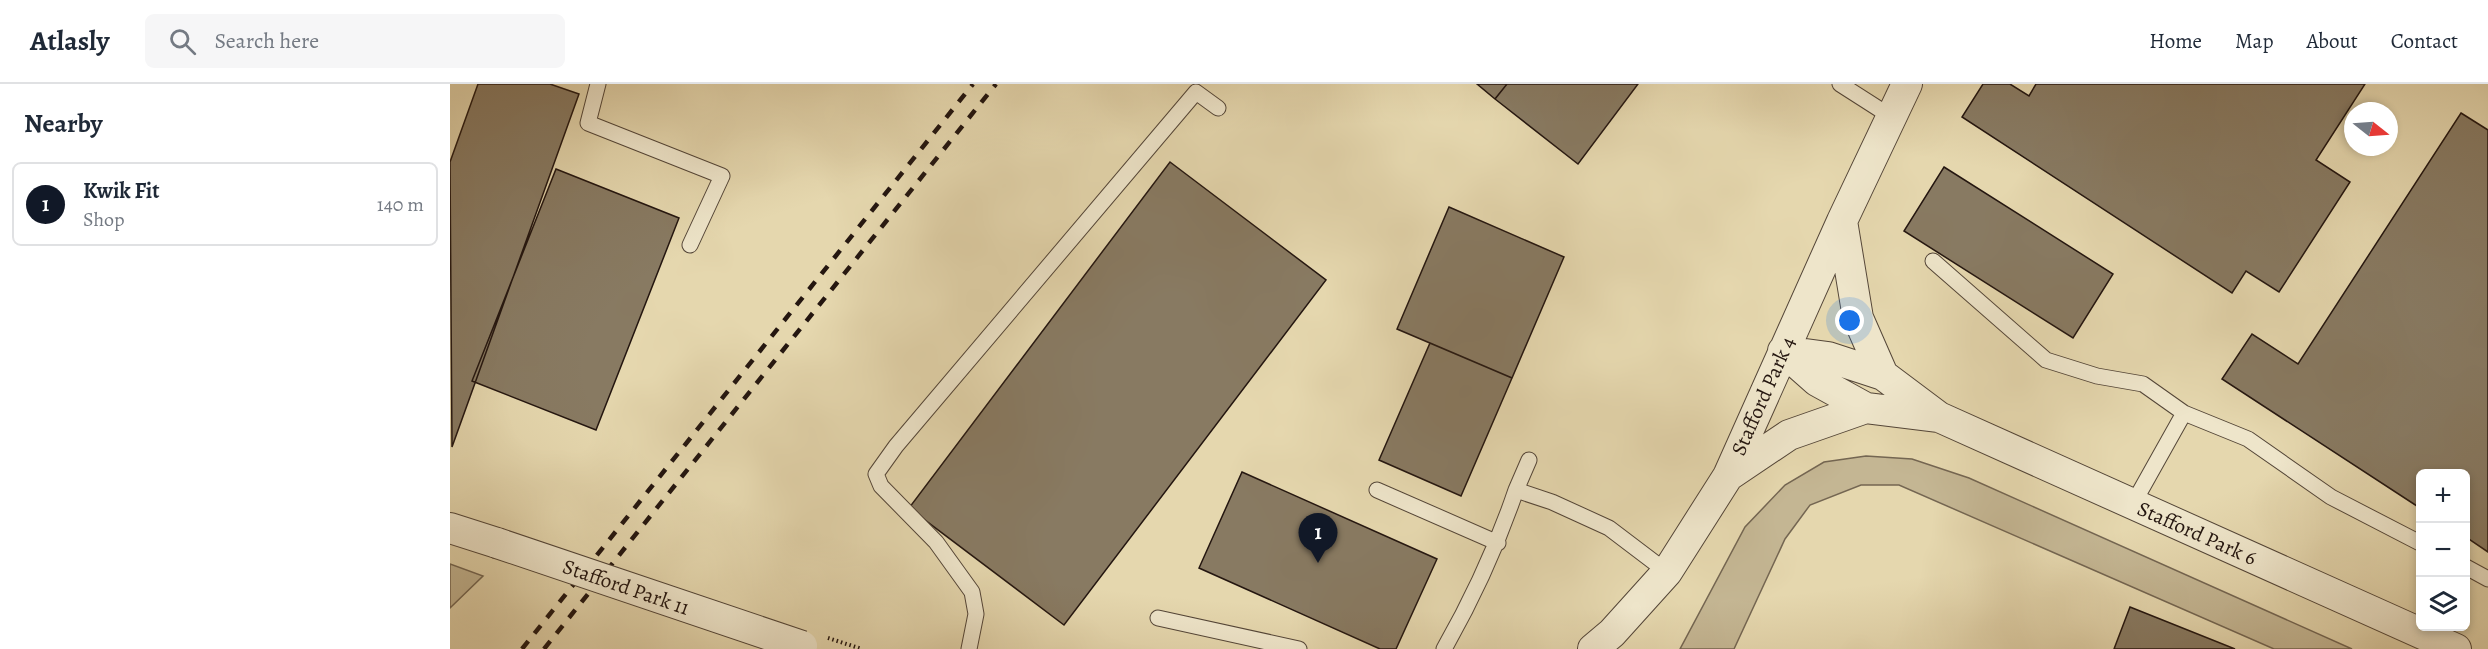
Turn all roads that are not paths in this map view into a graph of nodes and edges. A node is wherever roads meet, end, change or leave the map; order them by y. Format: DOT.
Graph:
graph roads {
  1 [pos="598,84"];
  2 [pos="1840,84"];
  3 [pos="1907,84"];
  4 [pos="1218,108"];
  5 [pos="1890,117"];
  6 [pos="1842,221"];
  7 [pos="690,245"];
  8 [pos="1933,261"];
  9 [pos="1783,351"];
  10 [pos="1883,375"];
  11 [pos="1866,408"];
  12 [pos="2184,413"];
  13 [pos="1939,417"];
  14 [pos="1529,460"];
  15 [pos="1728,476"];
  16 [pos="1377,490"];
  17 [pos="1516,490"];
  18 [pos="2133,504"];
  19 [pos="450,528"];
  20 [pos="2416,540"];
  21 [pos="1498,543"];
  22 [pos="2470,569"];
  23 [pos="1667,572"];
  24 [pos="2488,579"];
  25 [pos="1158,618"];
  26 [pos="807,647"];
  27 [pos="969,649"];
  28 [pos="1299,649"];
  29 [pos="1444,649"];
  30 [pos="1593,649"];
  31 [pos="2456,649"];
  1 -- 7 [label="lane"];
  2 -- 5 [label="lane"];
  3 -- 5 [label="street, Stafford Park 4"];
  4 -- 27 [label="lane"];
  5 -- 6 [label="street, Stafford Park 4"];
  6 -- 9 [label="street, Stafford Park 4"];
  6 -- 10 [label="street"];
  8 -- 12 [label="lane"];
  9 -- 10 [label="street"];
  9 -- 11 [label="street"];
  9 -- 15 [label="street, Stafford Park 4"];
  10 -- 13 [label="street"];
  11 -- 13 [label="street"];
  11 -- 15 [label="street"];
  12 -- 18 [label="lane"];
  12 -- 20 [label="lane"];
  13 -- 18 [label="street, Stafford Park 6"];
  14 -- 17 [label="lane"];
  15 -- 23 [label="street, Stafford Park 4"];
  16 -- 21 [label="lane"];
  17 -- 21 [label="lane"];
  17 -- 23 [label="lane"];
  18 -- 31 [label="street, Stafford Park 6"];
  19 -- 26 [label="street, Stafford Park 11, bridge"];
  21 -- 29 [label="lane"];
  22 -- 24 [label="lane"];
  23 -- 30 [label="street, Stafford Park 4"];
  25 -- 28 [label="lane"];
}
